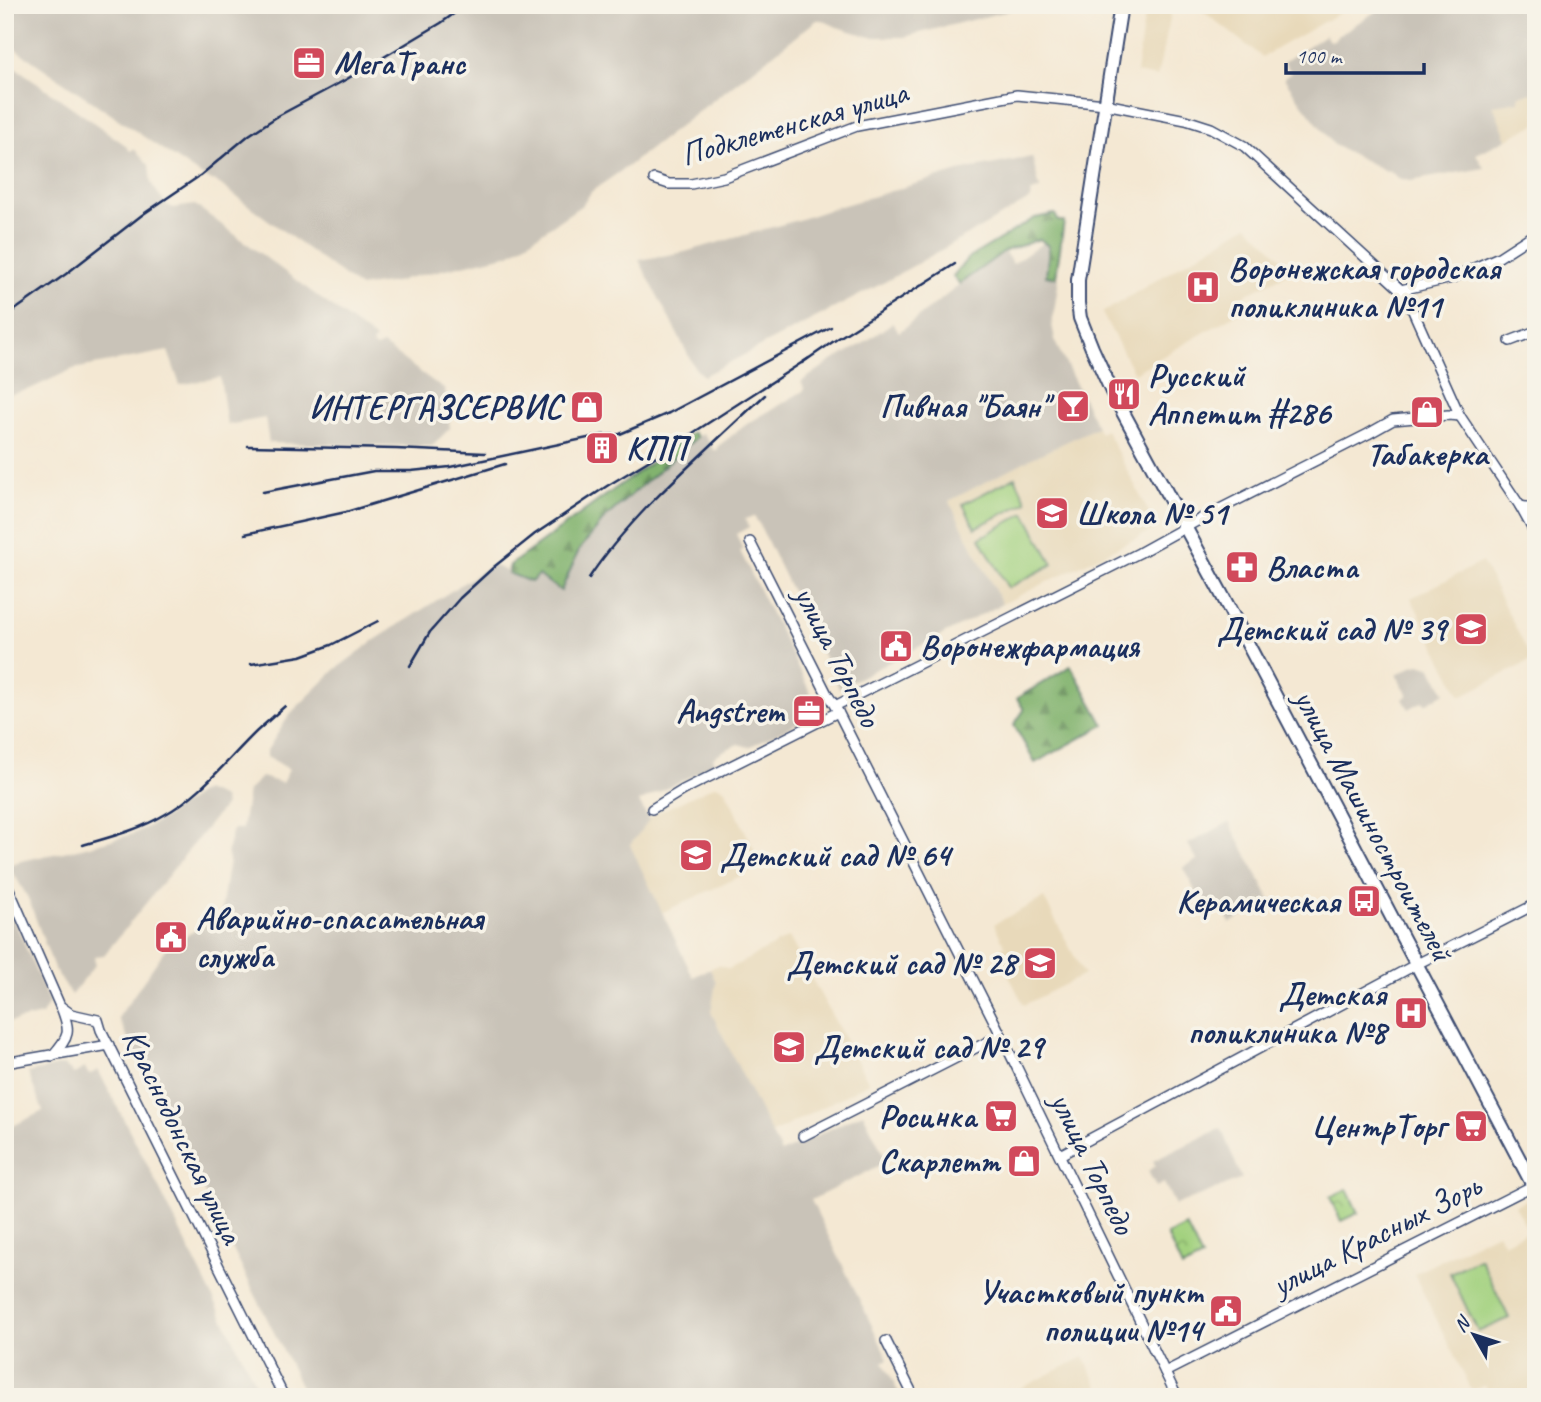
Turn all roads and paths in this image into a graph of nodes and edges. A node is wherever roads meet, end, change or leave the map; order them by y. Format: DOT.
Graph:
graph roads {
  1 [pos="1121,5"];
  2 [pos="1105,104"];
  3 [pos="654,179"];
  4 [pos="1536,233"];
  5 [pos="1401,290"];
  6 [pos="1536,331"];
  7 [pos="1510,341"];
  8 [pos="1460,416"];
  9 [pos="1520,506"];
  10 [pos="1536,509"];
  11 [pos="1186,527"];
  12 [pos="1536,535"];
  13 [pos="750,542"];
  14 [pos="837,709"];
  15 [pos="652,809"];
  16 [pos="5,880"];
  17 [pos="1536,904"];
  18 [pos="1416,965"];
  19 [pos="60,1006"];
  20 [pos="1001,1035"];
  21 [pos="109,1045"];
  22 [pos="52,1056"];
  23 [pos="5,1063"];
  24 [pos="803,1136"];
  25 [pos="1060,1155"];
  26 [pos="1535,1187"];
  27 [pos="886,1340"];
  28 [pos="1165,1372"];
  29 [pos="284,1397"];
  30 [pos="914,1397"];
  31 [pos="1177,1397"];
  1 -- 2 [label="street, улица Машиностроителей"];
  2 -- 3 [label="street, Подклетенская улица"];
  2 -- 5 [label="street, Подклетенская улица"];
  2 -- 11 [label="street, улица Машиностроителей"];
  4 -- 5 [label="street"];
  5 -- 8 [label="street, Подклетенская улица"];
  6 -- 7 [label="street"];
  8 -- 9 [label="street, Подклетенская улица"];
  8 -- 11 [label="street"];
  9 -- 10 [label="street"];
  9 -- 12 [label="street, Подклетенская улица"];
  11 -- 14 [label="street"];
  11 -- 18 [label="street, улица Машиностроителей"];
  13 -- 14 [label="street, улица Торпедо"];
  14 -- 15 [label="street"];
  14 -- 20 [label="street, улица Торпедо"];
  16 -- 19 [label="street"];
  17 -- 18 [label="street"];
  18 -- 25 [label="street"];
  18 -- 26 [label="street, улица Машиностроителей"];
  19 -- 21 [label="street, Краснодонская улица"];
  19 -- 22 [label="street"];
  20 -- 24 [label="street"];
  20 -- 25 [label="street, улица Торпедо"];
  21 -- 22 [label="street"];
  21 -- 29 [label="street, Краснодонская улица"];
  22 -- 23 [label="street"];
  25 -- 28 [label="street, улица Торпедо"];
  26 -- 28 [label="street, улица Красных Зорь"];
  27 -- 30 [label="street"];
  28 -- 31 [label="street, улица Торпедо"];
}
